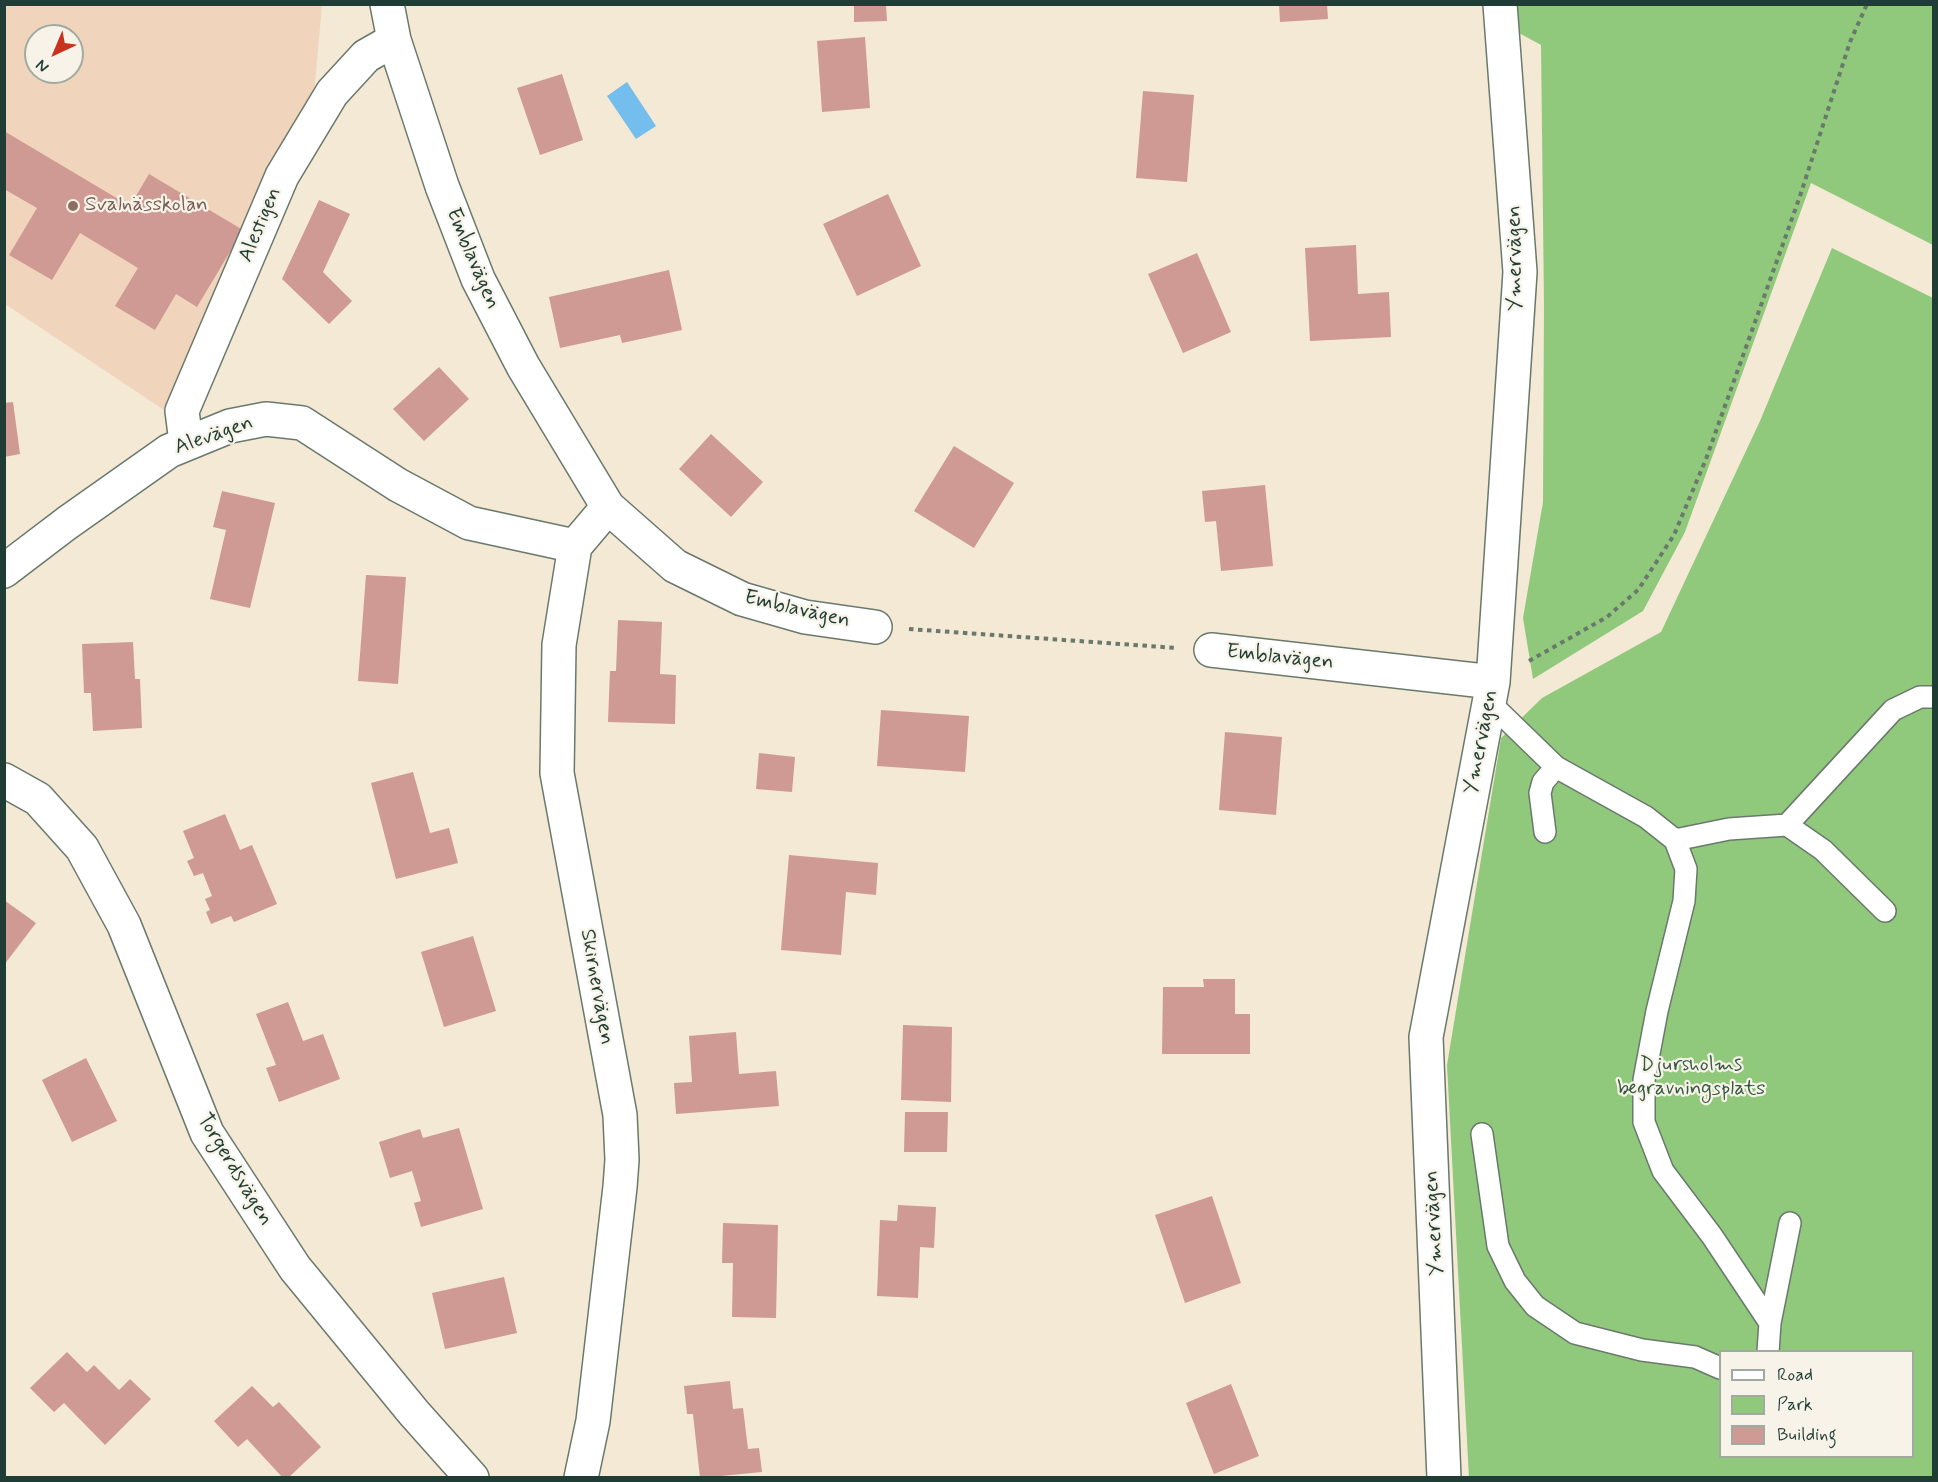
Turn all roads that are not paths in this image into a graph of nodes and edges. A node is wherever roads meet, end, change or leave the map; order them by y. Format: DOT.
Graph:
graph roads {
  1 [pos="387,4"];
  2 [pos="1500,4"];
  3 [pos="394,40"];
  4 [pos="186,442"];
  5 [pos="608,507"];
  6 [pos="575,546"];
  7 [pos="4,571"];
  8 [pos="875,627"];
  9 [pos="1211,650"];
  10 [pos="1491,692"];
  11 [pos="1934,697"];
  12 [pos="1556,767"];
  13 [pos="4,780"];
  14 [pos="1787,825"];
  15 [pos="1545,832"];
  16 [pos="1675,840"];
  17 [pos="1886,911"];
  18 [pos="1482,1134"];
  19 [pos="1790,1223"];
  20 [pos="1770,1323"];
  21 [pos="1768,1350"];
  22 [pos="1719,1368"];
  23 [pos="472,1478"];
  24 [pos="581,1478"];
  25 [pos="1444,1478"];
  1 -- 3 [label="street, Emblavägen"];
  2 -- 10 [label="street, Ymervägen"];
  3 -- 4 [label="street, Alestigen"];
  3 -- 5 [label="street, Emblavägen"];
  4 -- 6 [label="street, Alevägen"];
  4 -- 7 [label="street, Alevägen"];
  5 -- 6 [label="street"];
  5 -- 8 [label="street, Emblavägen"];
  6 -- 24 [label="street, Skirnervägen"];
  9 -- 10 [label="street, Emblavägen"];
  10 -- 12 [label="lane"];
  10 -- 25 [label="street, Ymervägen"];
  11 -- 14 [label="lane"];
  12 -- 15 [label="lane"];
  12 -- 16 [label="lane"];
  13 -- 23 [label="street, Torgerdsvägen"];
  14 -- 16 [label="lane"];
  14 -- 17 [label="lane"];
  16 -- 20 [label="lane"];
  18 -- 22 [label="lane"];
  19 -- 20 [label="lane"];
  20 -- 21 [label="lane"];
}
